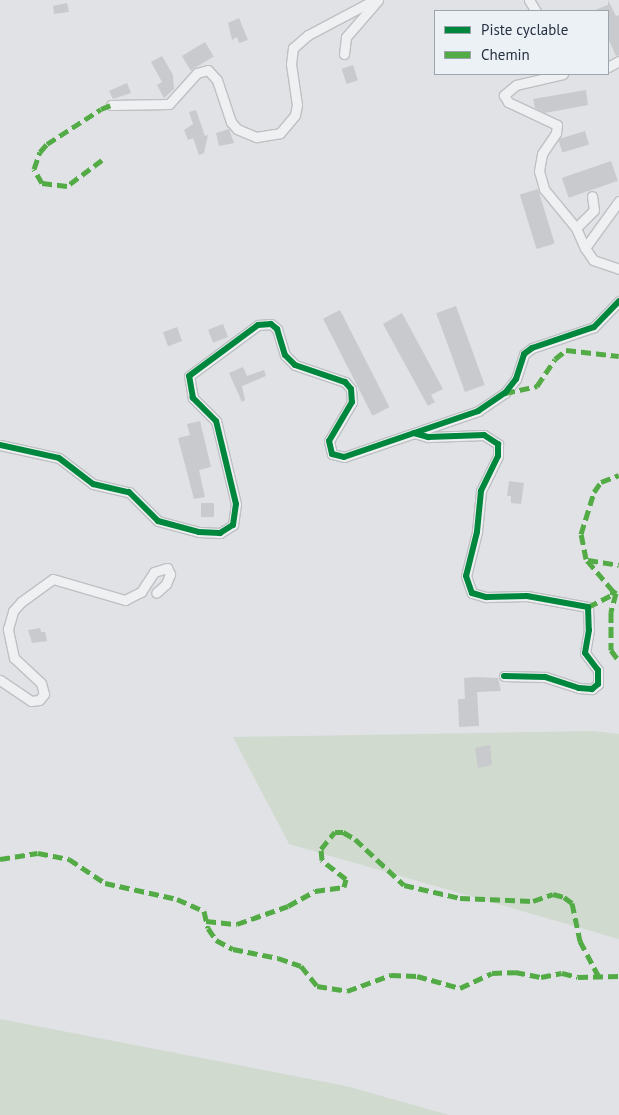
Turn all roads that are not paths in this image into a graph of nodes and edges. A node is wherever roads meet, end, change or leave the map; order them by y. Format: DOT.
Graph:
graph roads {
  1 [pos="374,0"];
  2 [pos="378,0"];
  3 [pos="344,54"];
  4 [pos="559,75"];
  5 [pos="111,106"];
  6 [pos="592,196"];
  7 [pos="619,201"];
  8 [pos="576,228"];
  9 [pos="585,248"];
  10 [pos="619,270"];
  11 [pos="619,301"];
  12 [pos="414,433"];
  13 [pos="0,445"];
  14 [pos="156,593"];
  15 [pos="504,676"];
  16 [pos="0,680"];
  1 -- 5 [label="street"];
  2 -- 3 [label="street"];
  4 -- 8 [label="street"];
  6 -- 8 [label="street"];
  7 -- 9 [label="street"];
  8 -- 9 [label="street"];
  9 -- 10 [label="street"];
  11 -- 12 [label="street"];
  12 -- 13 [label="street"];
  12 -- 15 [label="street"];
  14 -- 16 [label="street"];
}
